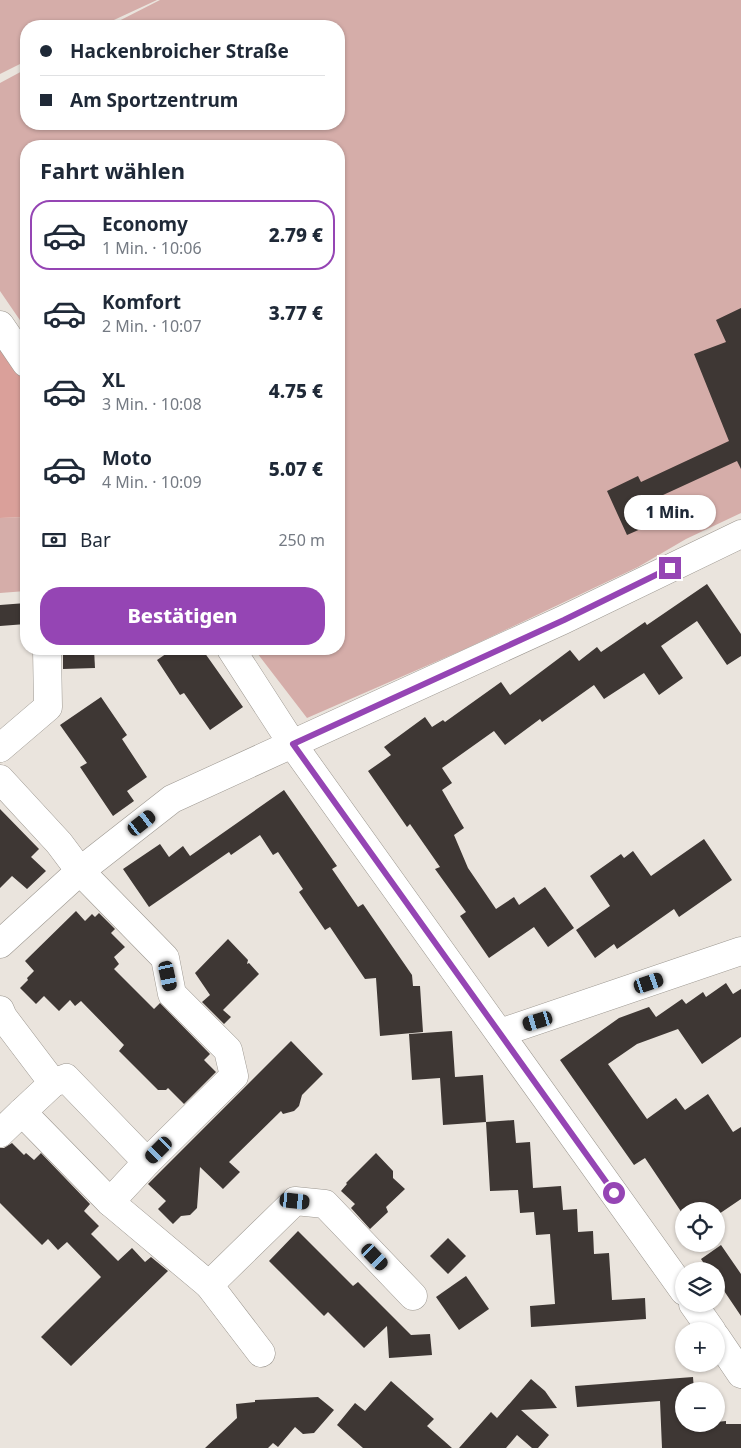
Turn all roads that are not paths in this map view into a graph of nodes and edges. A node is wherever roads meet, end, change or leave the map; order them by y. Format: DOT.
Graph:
graph roads {
  1 [pos="0,325"];
  2 [pos="20,354"];
  3 [pos="741,534"];
  4 [pos="47,655"];
  5 [pos="235,655"];
  6 [pos="293,744"];
  7 [pos="0,748"];
  8 [pos="0,779"];
  9 [pos="80,871"];
  10 [pos="0,944"];
  11 [pos="741,951"];
  12 [pos="0,1010"];
  13 [pos="500,1033"];
  14 [pos="53,1083"];
  15 [pos="22,1112"];
  16 [pos="0,1133"];
  17 [pos="147,1162"];
  18 [pos="110,1202"];
  19 [pos="675,1278"];
  20 [pos="209,1285"];
  21 [pos="413,1296"];
  22 [pos="725,1350"];
  23 [pos="261,1352"];
  24 [pos="741,1374"];
  1 -- 2 [label="street"];
  3 -- 6 [label="street"];
  4 -- 7 [label="street"];
  5 -- 6 [label="street"];
  6 -- 9 [label="street"];
  6 -- 13 [label="street"];
  8 -- 9 [label="street"];
  9 -- 10 [label="street"];
  9 -- 17 [label="street"];
  11 -- 13 [label="street"];
  12 -- 14 [label="street"];
  13 -- 19 [label="street"];
  14 -- 15 [label="street"];
  14 -- 17 [label="street"];
  15 -- 16 [label="street"];
  15 -- 18 [label="street"];
  17 -- 18 [label="street"];
  18 -- 20 [label="street"];
  20 -- 21 [label="street"];
  20 -- 23 [label="street"];
  22 -- 24 [label="street"];
}
